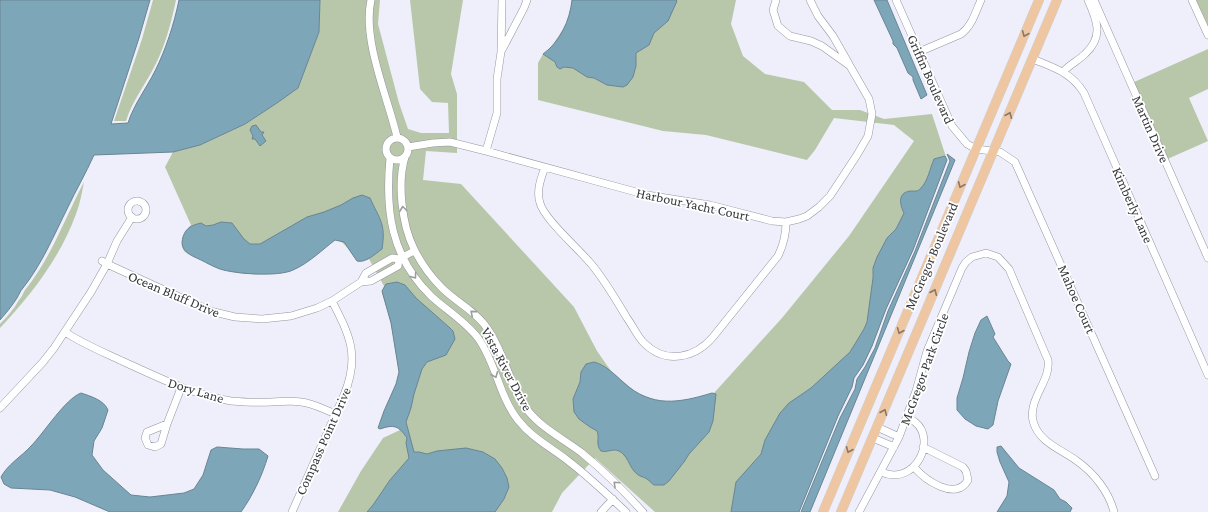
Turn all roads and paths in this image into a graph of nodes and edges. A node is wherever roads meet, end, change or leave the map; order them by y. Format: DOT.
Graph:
graph roads {
  1 [pos="371,0"];
  2 [pos="502,0"];
  3 [pos="527,0"];
  4 [pos="776,0"];
  5 [pos="810,0"];
  6 [pos="896,0"];
  7 [pos="981,0"];
  8 [pos="1039,0"];
  9 [pos="1057,0"];
  10 [pos="1088,0"];
  11 [pos="1094,0"];
  12 [pos="1192,0"];
  13 [pos="1208,35"];
  14 [pos="501,52"];
  15 [pos="919,52"];
  16 [pos="1033,58"];
  17 [pos="850,66"];
  18 [pos="1063,72"];
  19 [pos="396,137"];
  20 [pos="408,147"];
  21 [pos="976,149"];
  22 [pos="486,151"];
  23 [pos="994,151"];
  24 [pos="405,157"];
  25 [pos="390,158"];
  26 [pos="544,167"];
  27 [pos="132,217"];
  28 [pos="786,222"];
  29 [pos="414,251"];
  30 [pos="401,258"];
  31 [pos="1208,258"];
  32 [pos="104,263"];
  33 [pos="379,265"];
  34 [pos="384,274"];
  35 [pos="361,282"];
  36 [pos="332,301"];
  37 [pos="65,332"];
  38 [pos="1208,375"];
  39 [pos="181,388"];
  40 [pos="0,408"];
  41 [pos="336,414"];
  42 [pos="907,417"];
  43 [pos="167,424"];
  44 [pos="877,427"];
  45 [pos="899,436"];
  46 [pos="873,438"];
  47 [pos="894,447"];
  48 [pos="923,447"];
  49 [pos="914,466"];
  50 [pos="881,472"];
  51 [pos="1155,476"];
  52 [pos="613,499"];
  53 [pos="292,512"];
  54 [pos="601,512"];
  55 [pos="626,512"];
  56 [pos="643,512"];
  57 [pos="823,512"];
  58 [pos="841,512"];
  59 [pos="859,512"];
  60 [pos="1114,512"];
  1 -- 19 [label="street"];
  2 -- 14 [label="street"];
  3 -- 14 [label="street"];
  4 -- 17 [label="street, Harbour Yacht Court"];
  5 -- 17 [label="street, Harbour Yacht Court"];
  6 -- 15 [label="street, Griffin Boulevard"];
  7 -- 15 [label="street"];
  8 -- 21 [label="main road, McGregor Boulevard, one-way"];
  9 -- 16 [label="main road, McGregor Boulevard"];
  10 -- 18 [label="street"];
  11 -- 31 [label="street, Martin Drive"];
  12 -- 13 [label="street"];
  14 -- 22 [label="street"];
  15 -- 21 [label="street, Griffin Boulevard"];
  16 -- 18 [label="street, Kimberly Lane"];
  23 -- 16 [label="main road, McGregor Boulevard, one-way"];
  17 -- 28 [label="street, Harbour Yacht Court"];
  18 -- 38 [label="street, Kimberly Lane"];
  19 -- 20 [label="street"];
  19 -- 25 [label="street"];
  20 -- 22 [label="street, Harbour Yacht Court"];
  20 -- 24 [label="street"];
  21 -- 23 [label="street, Mahoe Court"];
  21 -- 57 [label="main road, McGregor Boulevard, one-way"];
  22 -- 26 [label="street, Harbour Yacht Court"];
  44 -- 23 [label="main road, McGregor Boulevard, one-way"];
  23 -- 51 [label="street, Mahoe Court"];
  24 -- 25 [label="street"];
  29 -- 24 [label="street, Vista River Drive, one-way"];
  25 -- 30 [label="street, Vista River Drive"];
  26 -- 28 [label="street, Harbour Yacht Court"];
  26 -- 28 [label="street"];
  27 -- 32 [label="street"];
  29 -- 30 [label="street"];
  56 -- 29 [label="street, Vista River Drive, one-way"];
  30 -- 33 [label="street, Ocean Bluff Drive"];
  30 -- 34 [label="street, Ocean Bluff Drive"];
  30 -- 52 [label="street, Vista River Drive, one-way"];
  32 -- 36 [label="street, Ocean Bluff Drive"];
  32 -- 37 [label="street"];
  33 -- 34 [label="street"];
  33 -- 35 [label="street, Ocean Bluff Drive"];
  34 -- 35 [label="street, Ocean Bluff Drive"];
  35 -- 36 [label="street, Ocean Bluff Drive"];
  36 -- 41 [label="street, Compass Point Drive"];
  37 -- 39 [label="street, Dory Lane"];
  37 -- 40 [label="street"];
  39 -- 41 [label="street, Dory Lane"];
  39 -- 43 [label="street"];
  41 -- 53 [label="street, Compass Point Drive"];
  42 -- 45 [label="street, McGregor Park Circle"];
  42 -- 48 [label="street"];
  42 -- 60 [label="street, McGregor Park Circle"];
  44 -- 45 [label="street, McGregor Park Circle"];
  44 -- 46 [label="main road, McGregor Boulevard"];
  45 -- 47 [label="street, McGregor Park Circle"];
  46 -- 47 [label="street"];
  46 -- 58 [label="main road, McGregor Boulevard"];
  47 -- 50 [label="street, McGregor Park Circle"];
  48 -- 49 [label="street"];
  48 -- 49 [label="street"];
  49 -- 50 [label="street"];
  50 -- 59 [label="street, McGregor Park Circle"];
  52 -- 54 [label="street"];
  52 -- 55 [label="street, Vista River Drive"];
}
